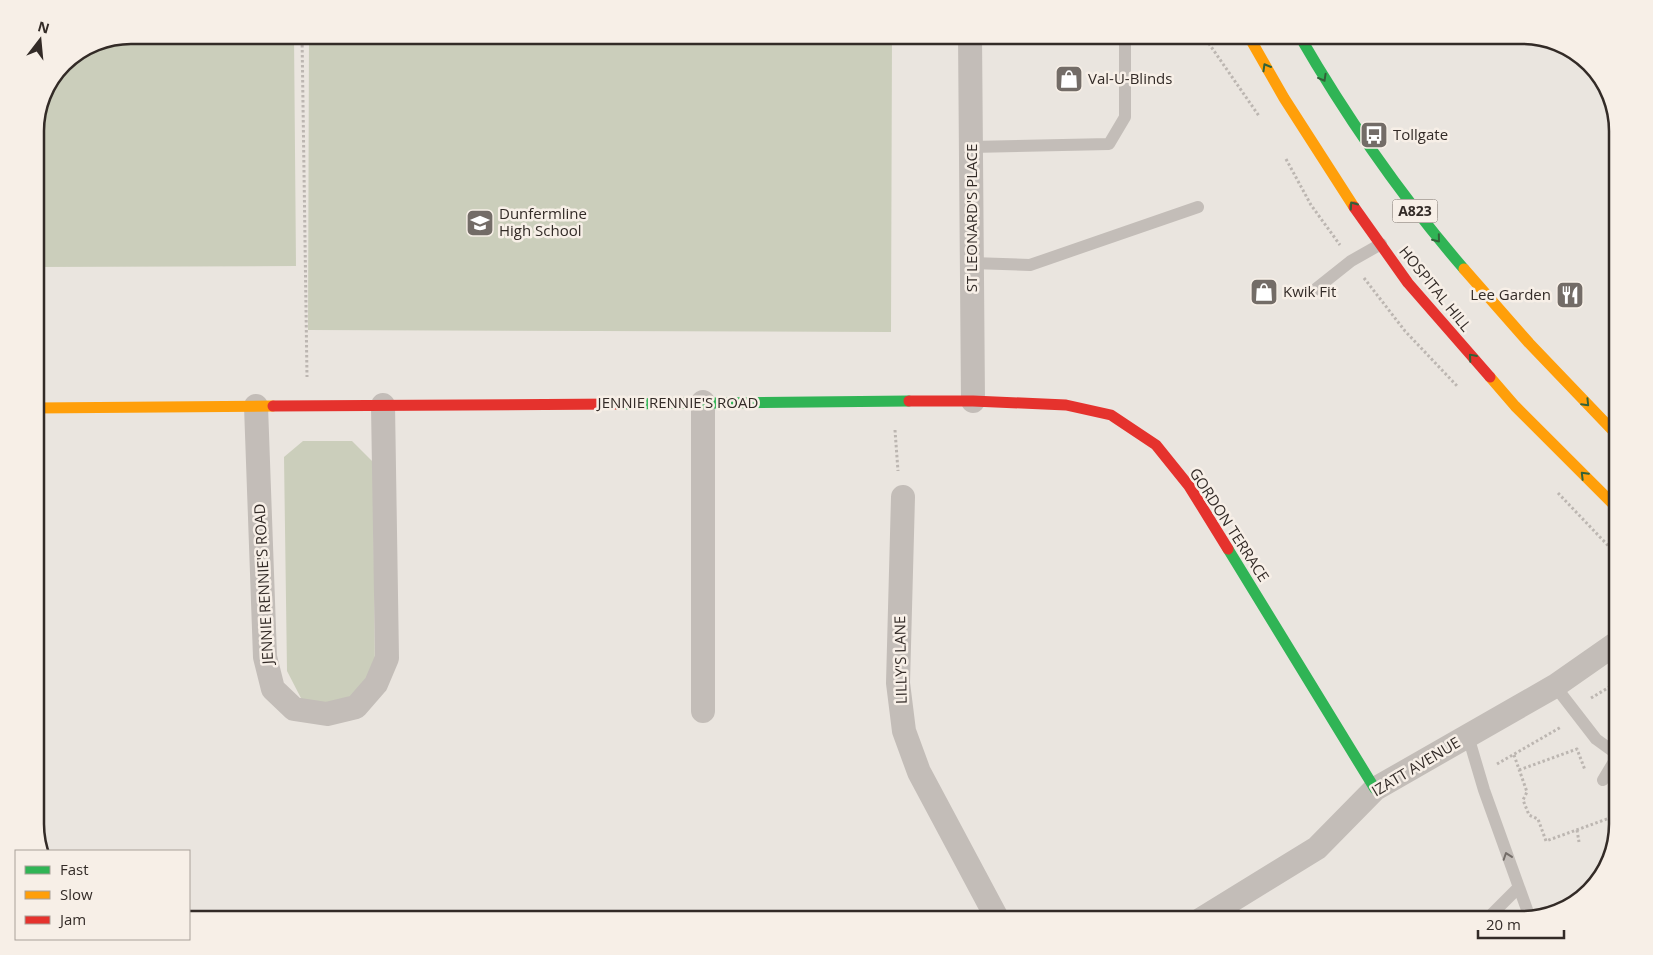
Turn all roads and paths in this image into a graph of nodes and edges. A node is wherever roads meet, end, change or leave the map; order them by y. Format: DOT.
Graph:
graph roads {
  1 [pos="302,44"];
  2 [pos="970,44"];
  3 [pos="1125,44"];
  4 [pos="1253,44"];
  5 [pos="1305,44"];
  6 [pos="971,146"];
  7 [pos="1198,207"];
  8 [pos="1381,244"];
  9 [pos="972,263"];
  10 [pos="1312,292"];
  11 [pos="894,401"];
  12 [pos="973,401"];
  13 [pos="703,402"];
  14 [pos="383,405"];
  15 [pos="256,406"];
  16 [pos="307,406"];
  17 [pos="44,408"];
  18 [pos="1609,427"];
  19 [pos="903,496"];
  20 [pos="1609,500"];
  21 [pos="1609,648"];
  22 [pos="1555,686"];
  23 [pos="1609,688"];
  24 [pos="703,711"];
  25 [pos="1576,712"];
  26 [pos="1468,736"];
  27 [pos="1609,748"];
  28 [pos="1514,755"];
  29 [pos="1519,770"];
  30 [pos="1609,770"];
  31 [pos="1479,774"];
  32 [pos="1588,778"];
  33 [pos="1603,780"];
  34 [pos="1375,789"];
  35 [pos="1609,818"];
  36 [pos="1577,830"];
  37 [pos="1579,842"];
  38 [pos="1518,888"];
  39 [pos="993,911"];
  40 [pos="1215,911"];
  41 [pos="1495,911"];
  42 [pos="1527,911"];
  1 -- 16 [label="path"];
  2 -- 6 [label="street, ST LEONARD'S PLACE"];
  3 -- 6 [label="lane"];
  8 -- 4 [label="street, HOSPITAL HILL / A823, one-way"];
  5 -- 18 [label="street, A823, one-way"];
  6 -- 9 [label="street, ST LEONARD'S PLACE"];
  7 -- 9 [label="lane"];
  8 -- 10 [label="lane"];
  20 -- 8 [label="street, HOSPITAL HILL / A823, one-way"];
  9 -- 12 [label="street, ST LEONARD'S PLACE"];
  11 -- 12 [label="street, JENNIE RENNIE'S ROAD"];
  11 -- 13 [label="street, JENNIE RENNIE'S ROAD"];
  11 -- 19 [label="path"];
  12 -- 34 [label="street, GORDON TERRACE"];
  13 -- 14 [label="street, JENNIE RENNIE'S ROAD"];
  13 -- 24 [label="street"];
  14 -- 15 [label="street, JENNIE RENNIE'S ROAD"];
  14 -- 16 [label="street, JENNIE RENNIE'S ROAD"];
  15 -- 16 [label="street, JENNIE RENNIE'S ROAD"];
  15 -- 17 [label="street, JENNIE RENNIE'S ROAD"];
  19 -- 39 [label="street, LILLY'S LANE"];
  21 -- 22 [label="street, IZATT AVENUE"];
  22 -- 25 [label="lane"];
  22 -- 26 [label="street, IZATT AVENUE"];
  23 -- 25 [label="path"];
  25 -- 27 [label="lane"];
  25 -- 28 [label="path"];
  26 -- 31 [label="lane"];
  26 -- 34 [label="street, IZATT AVENUE"];
  28 -- 29 [label="path"];
  28 -- 31 [label="path"];
  29 -- 32 [label="path"];
  29 -- 36 [label="path"];
  30 -- 33 [label="lane"];
  38 -- 31 [label="lane, one-way"];
  34 -- 40 [label="street, IZATT AVENUE"];
  35 -- 36 [label="path"];
  36 -- 37 [label="path"];
  38 -- 41 [label="lane"];
  38 -- 42 [label="lane"];
}
